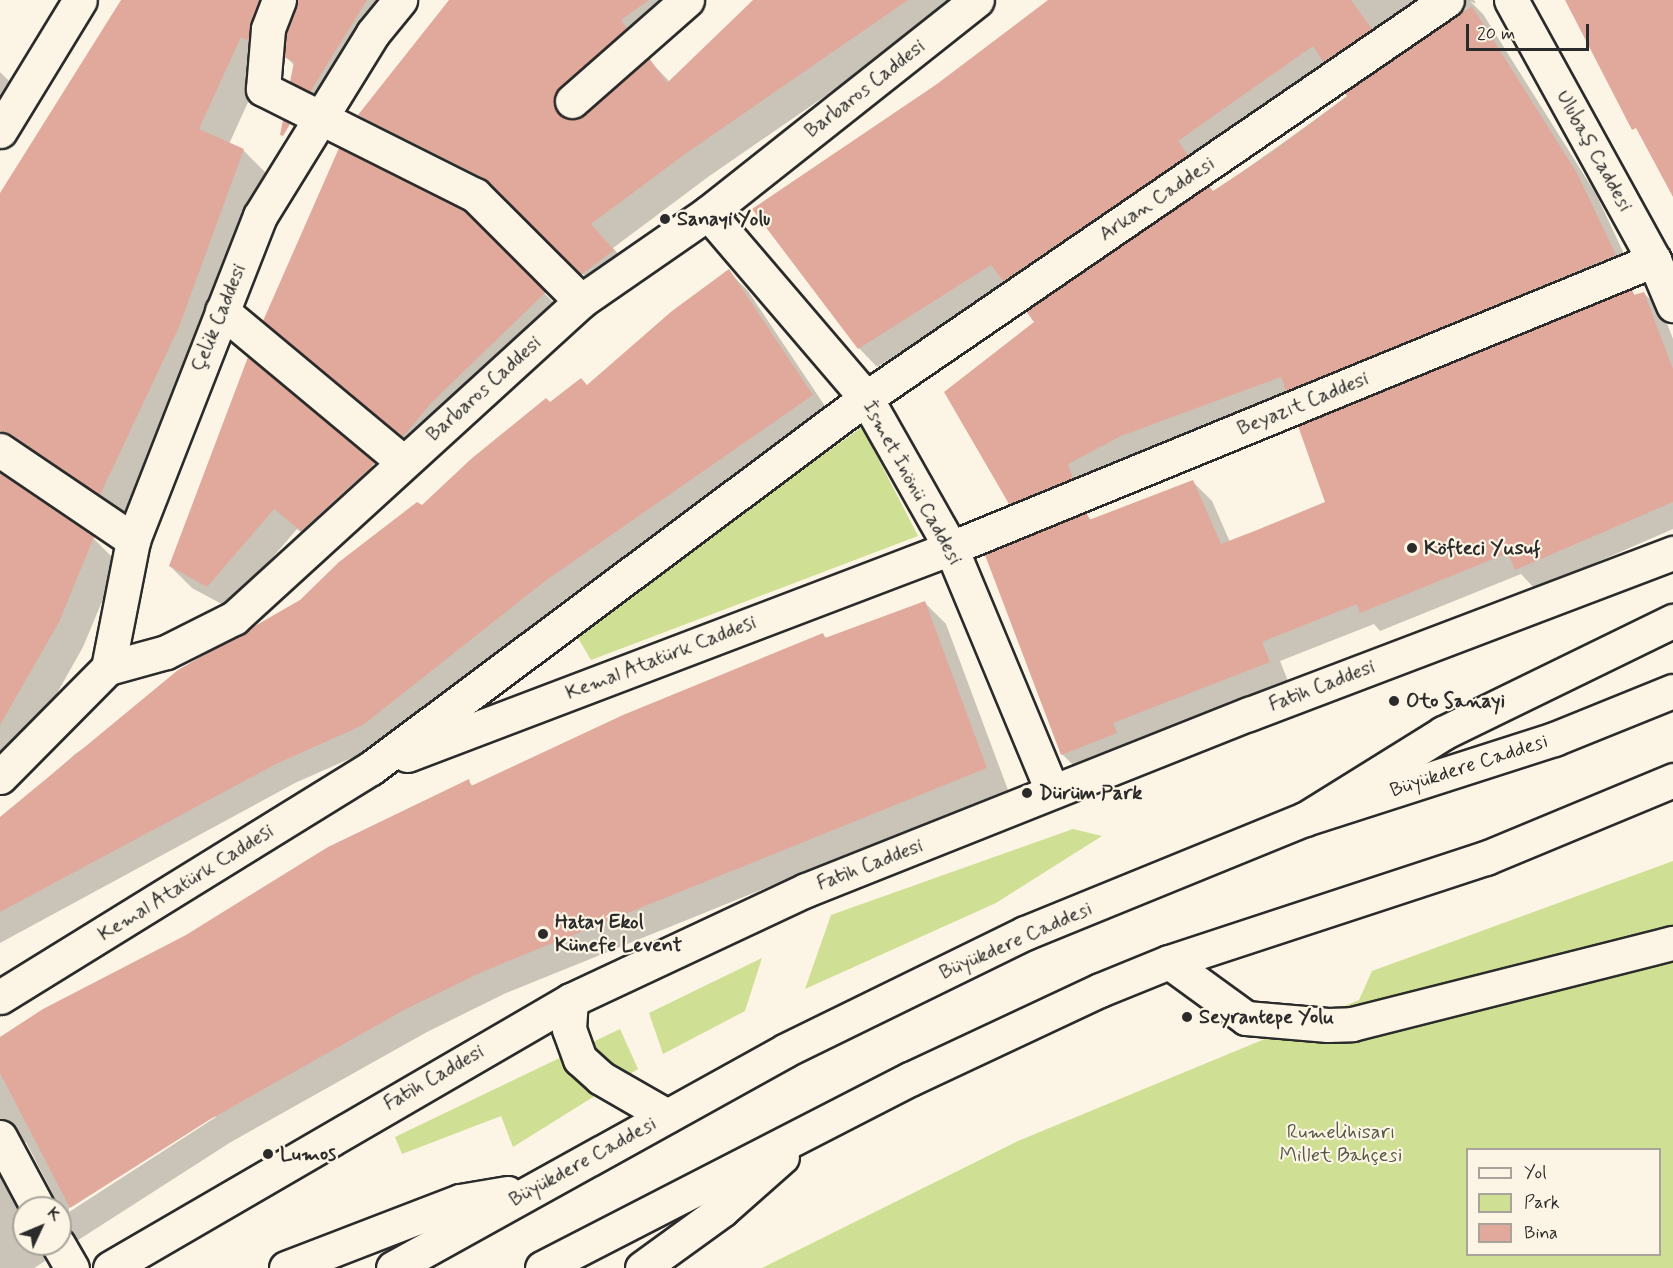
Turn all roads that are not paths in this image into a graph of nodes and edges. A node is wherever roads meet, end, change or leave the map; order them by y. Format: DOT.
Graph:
graph roads {
  1 [pos="80,0"];
  2 [pos="279,0"];
  3 [pos="400,0"];
  4 [pos="687,0"];
  5 [pos="977,0"];
  6 [pos="1446,0"];
  7 [pos="1511,0"];
  8 [pos="572,101"];
  9 [pos="321,116"];
  10 [pos="0,131"];
  11 [pos="708,213"];
  12 [pos="1654,260"];
  13 [pos="581,301"];
  14 [pos="1673,305"];
  15 [pos="222,311"];
  16 [pos="867,399"];
  17 [pos="0,450"];
  18 [pos="403,462"];
  19 [pos="133,540"];
  20 [pos="951,548"];
  21 [pos="1673,553"];
  22 [pos="1673,621"];
  23 [pos="108,668"];
  24 [pos="1673,691"];
  25 [pos="371,768"];
  26 [pos="0,777"];
  27 [pos="1673,780"];
  28 [pos="1052,791"];
  29 [pos="1305,819"];
  30 [pos="1673,944"];
  31 [pos="1169,962"];
  32 [pos="0,997"];
  33 [pos="571,1000"];
  34 [pos="667,1116"];
  35 [pos="819,1125"];
  36 [pos="1,1140"];
  37 [pos="539,1187"];
  38 [pos="31,1196"];
  39 [pos="110,1268"];
  40 [pos="286,1268"];
  41 [pos="393,1268"];
  42 [pos="542,1268"];
  43 [pos="642,1268"];
  1 -- 10 [label="main road"];
  2 -- 9 [label="main road"];
  3 -- 9 [label="main road, Çelik Caddesi"];
  4 -- 8 [label="main road"];
  5 -- 11 [label="main road, Barbaros Caddesi"];
  6 -- 16 [label="main road, Arkan Caddesi"];
  7 -- 12 [label="main road, Ulubaş Caddesi"];
  9 -- 13 [label="main road"];
  9 -- 15 [label="main road, Çelik Caddesi"];
  11 -- 13 [label="main road, Barbaros Caddesi"];
  11 -- 16 [label="main road, İsmet İnönü Caddesi"];
  12 -- 14 [label="main road, Ulubaş Caddesi"];
  12 -- 20 [label="main road, Beyazıt Caddesi"];
  13 -- 18 [label="main road, Barbaros Caddesi"];
  15 -- 18 [label="main road"];
  15 -- 19 [label="main road, Çelik Caddesi"];
  16 -- 20 [label="main road, İsmet İnönü Caddesi"];
  16 -- 25 [label="main road, Kemal Atatürk Caddesi"];
  17 -- 19 [label="main road"];
  18 -- 23 [label="main road, Barbaros Caddesi"];
  19 -- 23 [label="main road, Çelik Caddesi"];
  20 -- 25 [label="main road, Kemal Atatürk Caddesi"];
  20 -- 28 [label="main road, İsmet İnönü Caddesi"];
  21 -- 28 [label="main road, Fatih Caddesi"];
  22 -- 29 [label="main road"];
  23 -- 26 [label="main road, Barbaros Caddesi"];
  24 -- 29 [label="main road, Büyükdere Caddesi"];
  25 -- 32 [label="main road, Kemal Atatürk Caddesi"];
  27 -- 31 [label="main road"];
  28 -- 33 [label="main road, Fatih Caddesi"];
  29 -- 34 [label="main road, Büyükdere Caddesi"];
  30 -- 31 [label="main road"];
  31 -- 35 [label="main road"];
  33 -- 34 [label="main road"];
  33 -- 39 [label="main road, Fatih Caddesi"];
  34 -- 37 [label="main road, Büyükdere Caddesi"];
  35 -- 42 [label="main road"];
  35 -- 43 [label="main road"];
  36 -- 38 [label="main road"];
  37 -- 40 [label="main road"];
  37 -- 41 [label="main road, Büyükdere Caddesi"];
}
